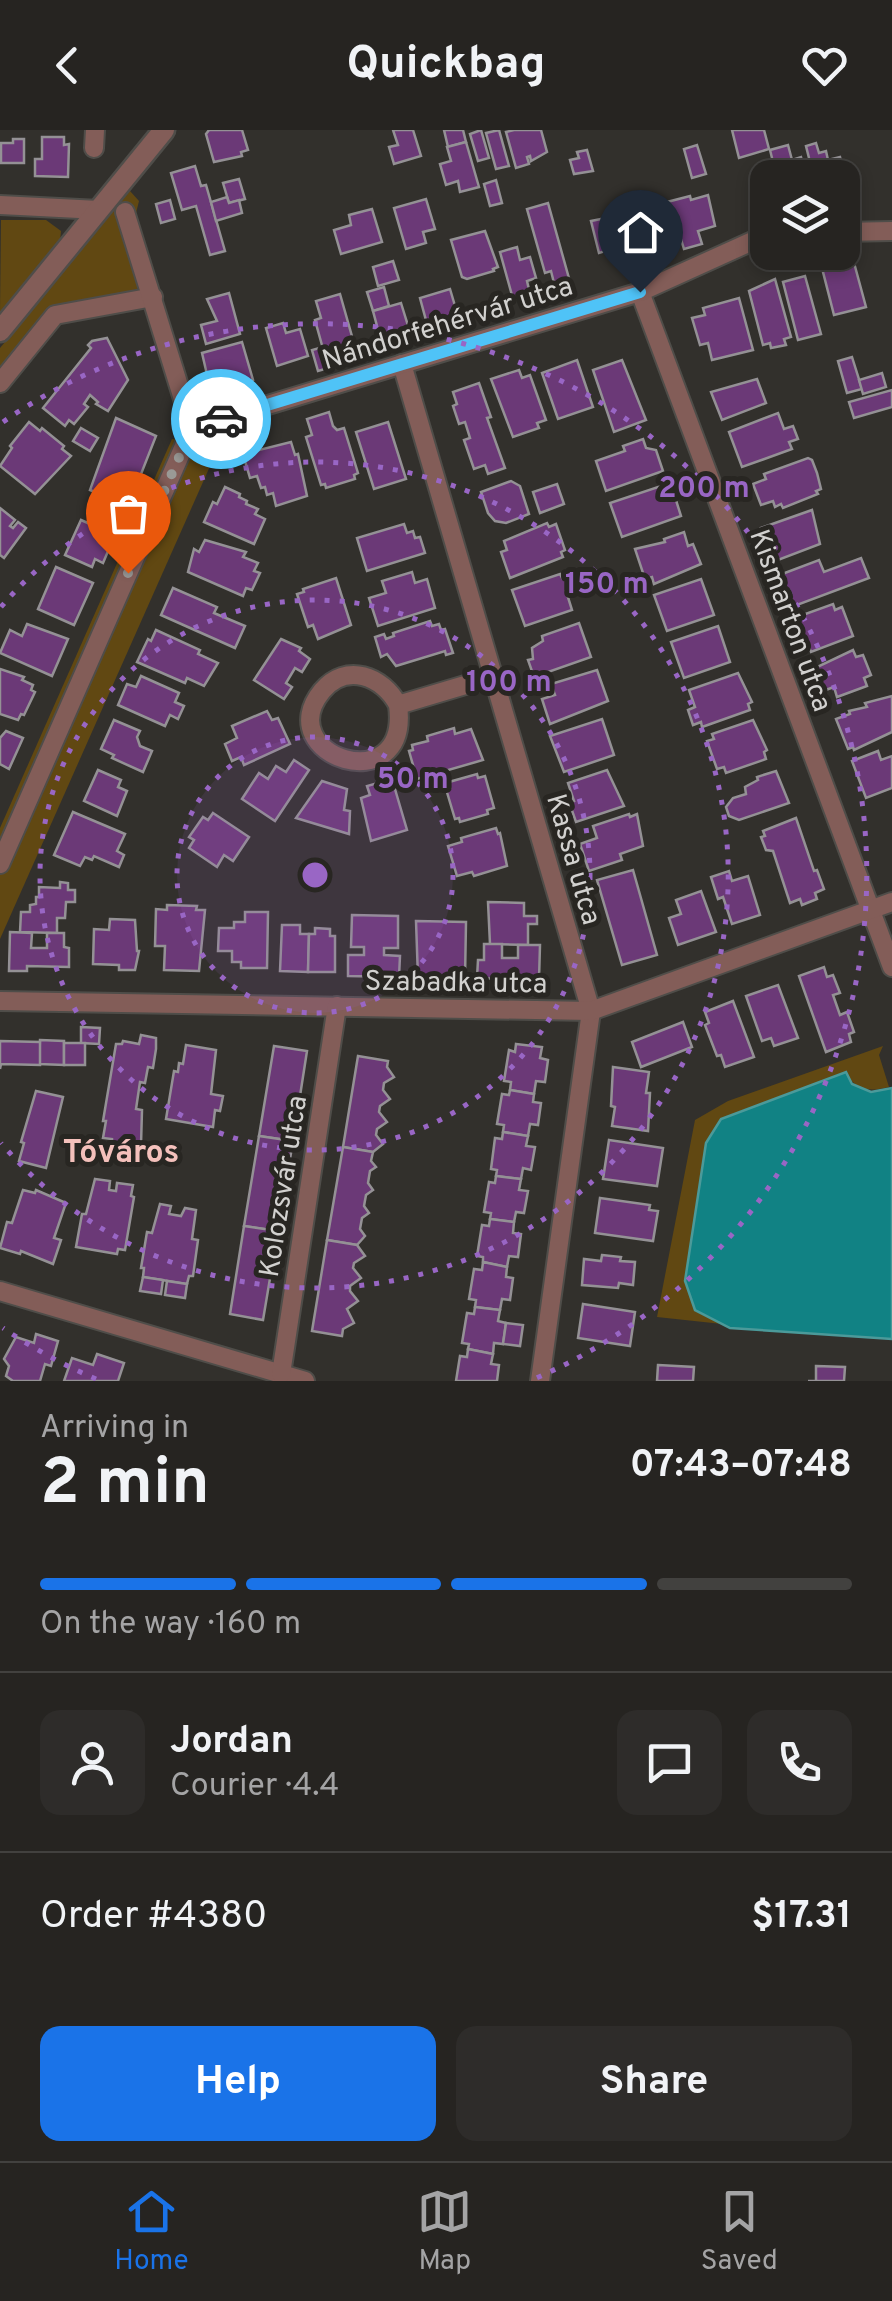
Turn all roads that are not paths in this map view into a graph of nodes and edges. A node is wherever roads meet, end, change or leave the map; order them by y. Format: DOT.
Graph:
graph roads {
  1 [pos="164,130"];
  2 [pos="0,205"];
  3 [pos="98,210"];
  4 [pos="125,212"];
  5 [pos="892,231"];
  6 [pos="860,232"];
  7 [pos="750,242"];
  8 [pos="640,292"];
  9 [pos="153,297"];
  10 [pos="0,331"];
  11 [pos="402,364"];
  12 [pos="0,383"];
  13 [pos="192,428"];
  14 [pos="492,678"];
  15 [pos="398,706"];
  16 [pos="0,864"];
  17 [pos="892,902"];
  18 [pos="870,909"];
  19 [pos="892,967"];
  20 [pos="0,1001"];
  21 [pos="337,1006"];
  22 [pos="590,1011"];
  23 [pos="0,1291"];
  24 [pos="282,1374"];
  25 [pos="305,1381"];
  26 [pos="540,1381"];
  1 -- 3 [label="street"];
  2 -- 3 [label="street"];
  3 -- 10 [label="street"];
  4 -- 9 [label="street"];
  5 -- 6 [label="street"];
  7 -- 8 [label="street, Nándorfehérvár utca"];
  8 -- 11 [label="street, Nándorfehérvár utca"];
  8 -- 18 [label="street, Kismarton utca"];
  9 -- 12 [label="street"];
  9 -- 13 [label="street"];
  11 -- 13 [label="street, Nándorfehérvár utca"];
  11 -- 14 [label="street, Kassa utca"];
  13 -- 16 [label="street"];
  14 -- 15 [label="street"];
  14 -- 22 [label="street, Kassa utca"];
  15 -- 15 [label="street"];
  17 -- 18 [label="street, Szabadka utca"];
  18 -- 19 [label="street, Kismarton utca"];
  18 -- 22 [label="street, Szabadka utca"];
  20 -- 21 [label="street, Szabadka utca"];
  21 -- 22 [label="street, Szabadka utca"];
  21 -- 24 [label="street, Kolozsvár utca"];
  22 -- 26 [label="street, Kassa utca"];
  23 -- 24 [label="street"];
  24 -- 25 [label="street"];
}
